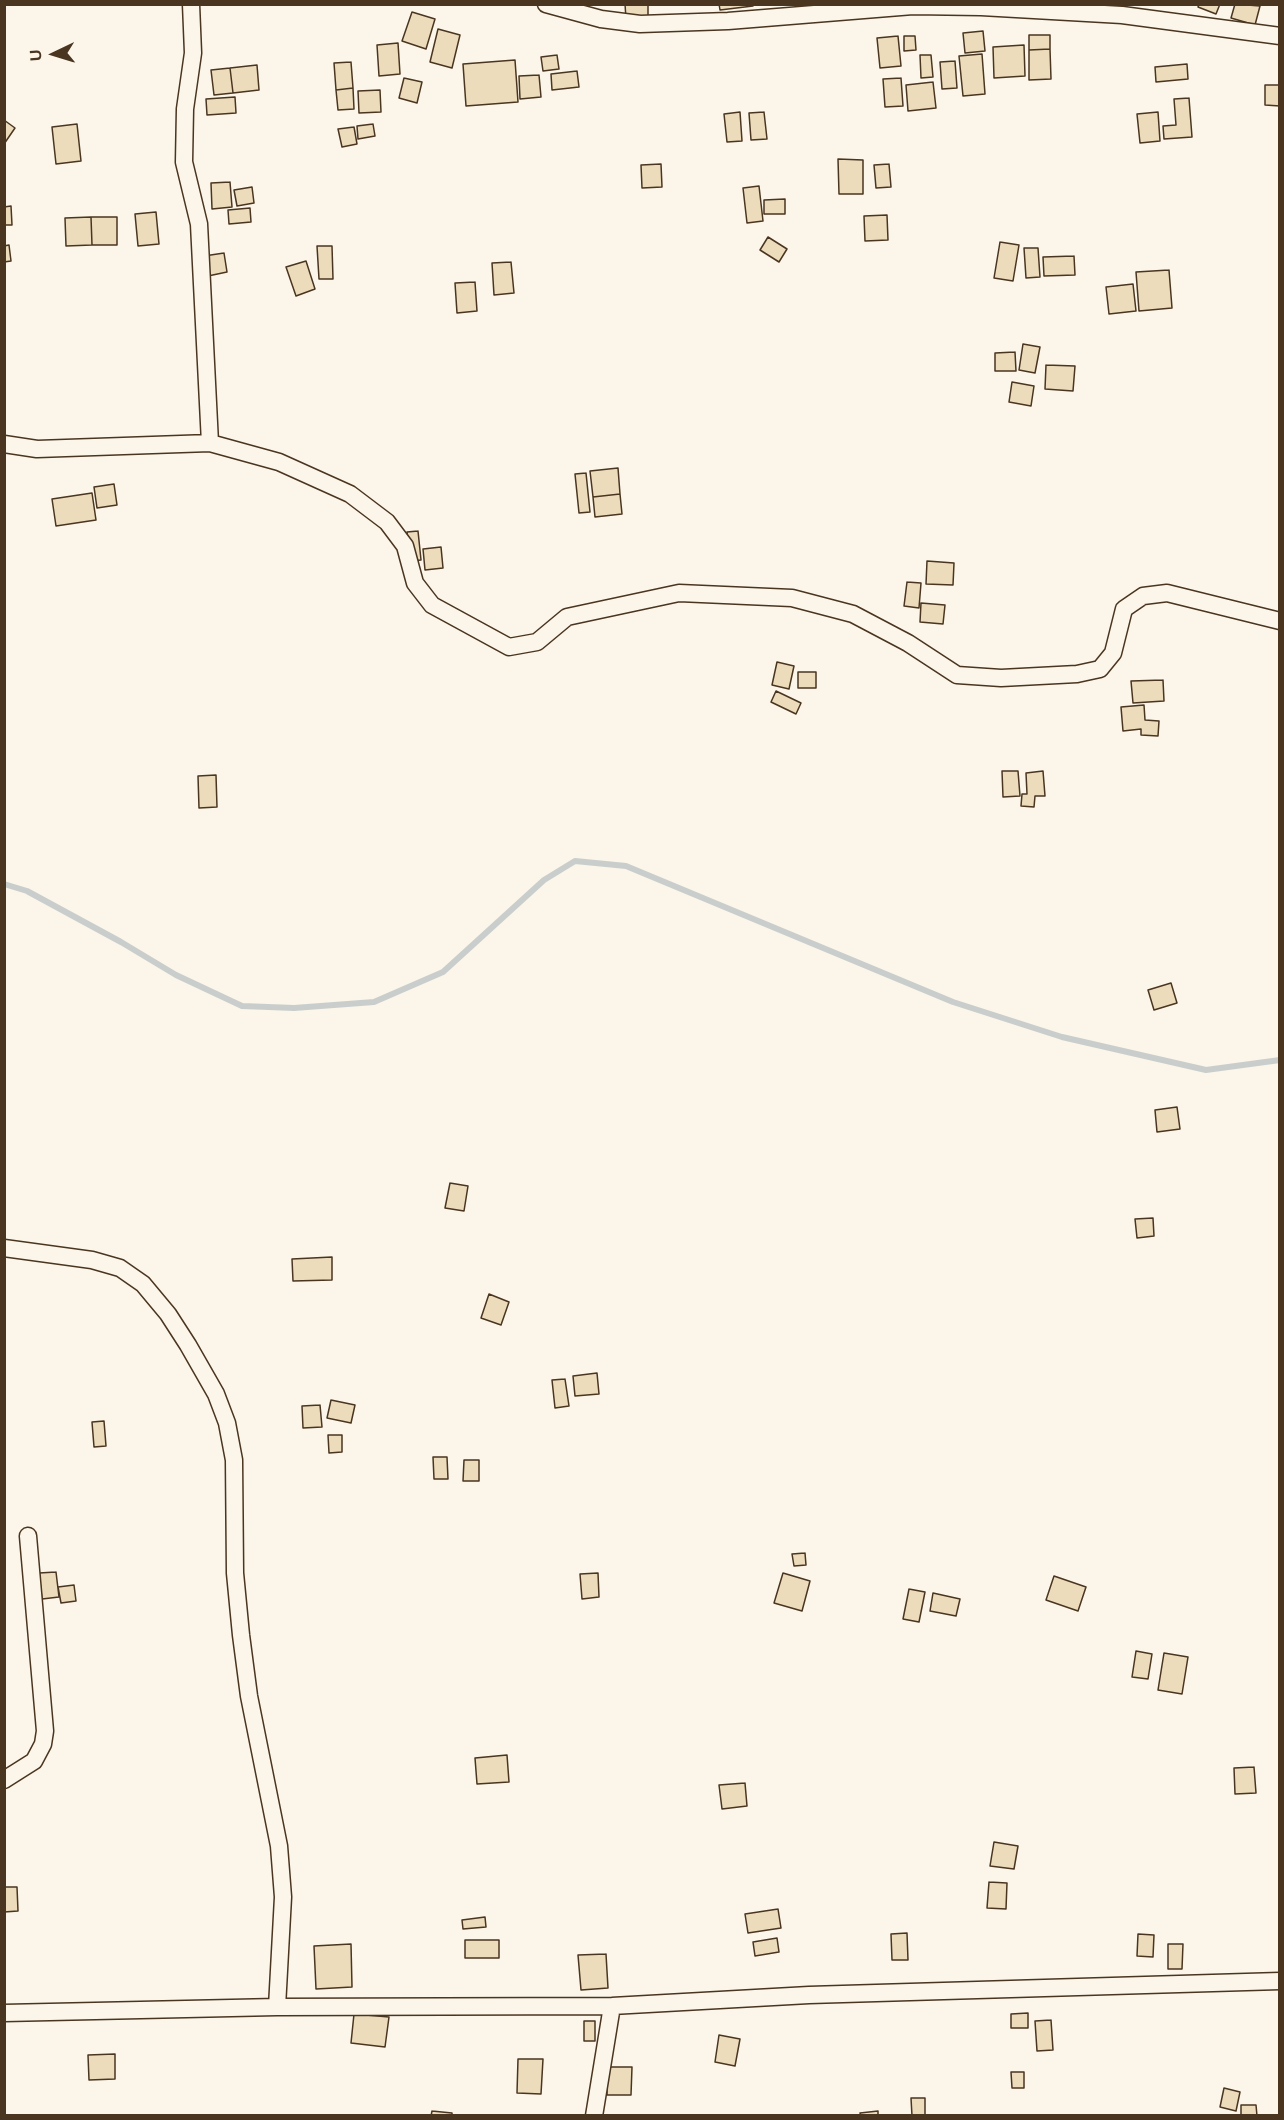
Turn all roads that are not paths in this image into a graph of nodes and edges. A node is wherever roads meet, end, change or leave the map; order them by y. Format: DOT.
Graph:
graph roads {
  1 [pos="191,4"];
  2 [pos="546,4"];
  3 [pos="1280,36"];
  4 [pos="210,443"];
  5 [pos="4,444"];
  6 [pos="1280,621"];
  7 [pos="4,1248"];
  8 [pos="28,1536"];
  9 [pos="4,1780"];
  10 [pos="1280,1981"];
  11 [pos="612,2006"];
  12 [pos="277,2007"];
  13 [pos="4,2013"];
  14 [pos="594,2115"];
  1 -- 4 [label="street"];
  2 -- 3 [label="street"];
  4 -- 5 [label="street"];
  4 -- 6 [label="street"];
  7 -- 12 [label="street"];
  8 -- 9 [label="street"];
  10 -- 11 [label="street"];
  11 -- 12 [label="street"];
  11 -- 14 [label="street"];
  12 -- 13 [label="street"];
}
